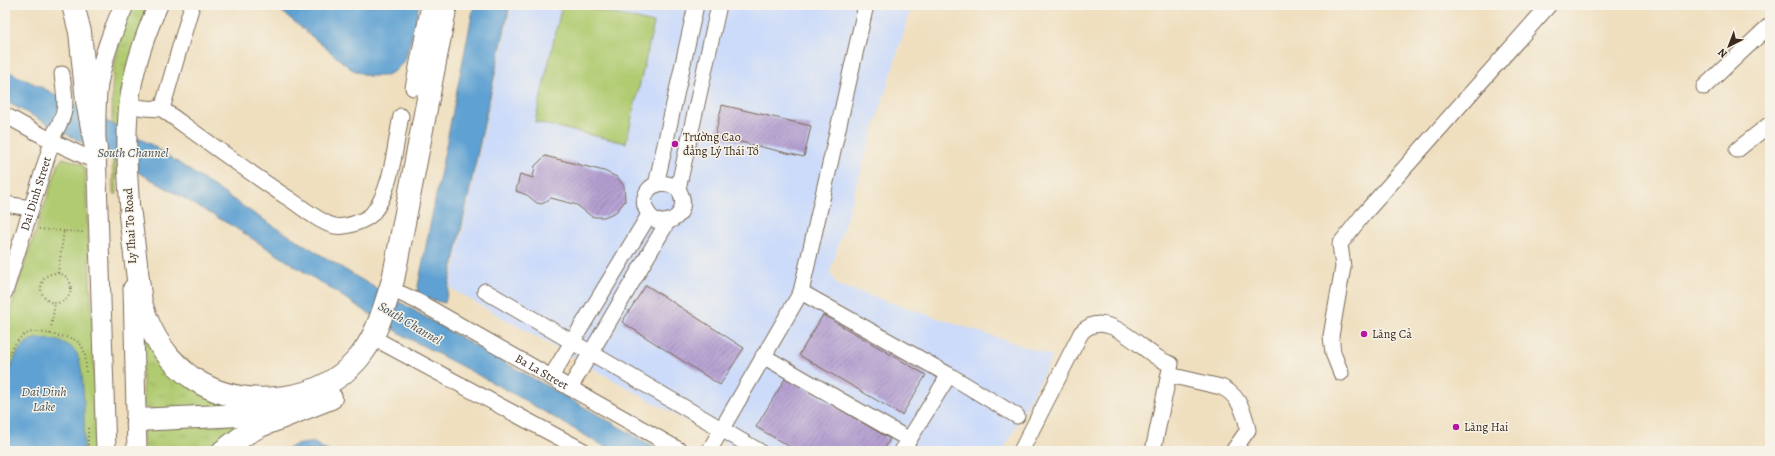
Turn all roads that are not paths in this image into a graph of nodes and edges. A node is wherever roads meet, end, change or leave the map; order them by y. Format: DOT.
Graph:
graph roads {
  1 [pos="74,5"];
  2 [pos="124,5"];
  3 [pos="158,5"];
  4 [pos="192,5"];
  5 [pos="430,5"];
  6 [pos="446,5"];
  7 [pos="457,5"];
  8 [pos="696,5"];
  9 [pos="719,5"];
  10 [pos="866,5"];
  11 [pos="1549,5"];
  12 [pos="1770,25"];
  13 [pos="62,74"];
  14 [pos="1704,87"];
  15 [pos="413,88"];
  16 [pos="92,103"];
  17 [pos="129,105"];
  18 [pos="162,109"];
  19 [pos="5,115"];
  20 [pos="401,116"];
  21 [pos="1770,124"];
  22 [pos="52,141"];
  23 [pos="1737,150"];
  24 [pos="96,155"];
  25 [pos="656,185"];
  26 [pos="678,189"];
  27 [pos="5,204"];
  28 [pos="31,208"];
  29 [pos="130,215"];
  30 [pos="649,215"];
  31 [pos="668,221"];
  32 [pos="9,262"];
  33 [pos="397,287"];
  34 [pos="6,289"];
  35 [pos="484,291"];
  36 [pos="801,292"];
  37 [pos="379,338"];
  38 [pos="572,342"];
  39 [pos="590,353"];
  40 [pos="764,356"];
  41 [pos="1341,373"];
  42 [pos="948,375"];
  43 [pos="1169,375"];
  44 [pos="551,377"];
  45 [pos="570,388"];
  46 [pos="293,413"];
  47 [pos="1017,416"];
  48 [pos="137,420"];
  49 [pos="721,429"];
  50 [pos="905,445"];
  51 [pos="106,451"];
  52 [pos="138,451"];
  53 [pos="223,451"];
  54 [pos="584,451"];
  55 [pos="681,451"];
  56 [pos="709,451"];
  57 [pos="759,451"];
  58 [pos="1021,451"];
  59 [pos="1153,451"];
  60 [pos="1233,451"];
  1 -- 16 [label="highway"];
  2 -- 16 [label="main road"];
  3 -- 17 [label="main road, Ly Thai To Road"];
  4 -- 18 [label="street"];
  5 -- 15 [label="street"];
  6 -- 33 [label="highway"];
  7 -- 33 [label="highway"];
  8 -- 25 [label="street"];
  9 -- 26 [label="street"];
  10 -- 36 [label="street"];
  11 -- 41 [label="street"];
  12 -- 14 [label="street"];
  13 -- 22 [label="street, Dai Dinh Street"];
  16 -- 24 [label="highway"];
  17 -- 18 [label="street"];
  17 -- 29 [label="main road, Ly Thai To Road"];
  18 -- 20 [label="street"];
  19 -- 22 [label="street"];
  21 -- 23 [label="street"];
  22 -- 24 [label="street"];
  22 -- 28 [label="street, Dai Dinh Street"];
  24 -- 51 [label="main road"];
  25 -- 26 [label="street"];
  25 -- 30 [label="street"];
  26 -- 31 [label="street"];
  27 -- 28 [label="street"];
  28 -- 32 [label="street, Dai Dinh Street"];
  29 -- 37 [label="highway"];
  29 -- 48 [label="main road, Ly Thai To Road"];
  30 -- 31 [label="street"];
  30 -- 38 [label="street"];
  31 -- 39 [label="street"];
  32 -- 34 [label="street, Dai Dinh Street"];
  33 -- 37 [label="highway"];
  33 -- 44 [label="street, Ba La Street"];
  35 -- 38 [label="street"];
  36 -- 40 [label="street"];
  36 -- 42 [label="street"];
  37 -- 46 [label="highway"];
  37 -- 54 [label="street"];
  38 -- 39 [label="street"];
  38 -- 44 [label="street"];
  39 -- 45 [label="street"];
  39 -- 49 [label="street"];
  40 -- 49 [label="street"];
  40 -- 50 [label="street"];
  42 -- 47 [label="street"];
  42 -- 50 [label="street"];
  43 -- 58 [label="street"];
  43 -- 59 [label="street"];
  43 -- 60 [label="street"];
  44 -- 45 [label="street, Ba La Street"];
  45 -- 55 [label="street, Ba La Street"];
  46 -- 48 [label="highway"];
  46 -- 53 [label="highway"];
  48 -- 52 [label="main road, Ly Thai To Road"];
  49 -- 56 [label="street"];
  49 -- 57 [label="street"];
}
